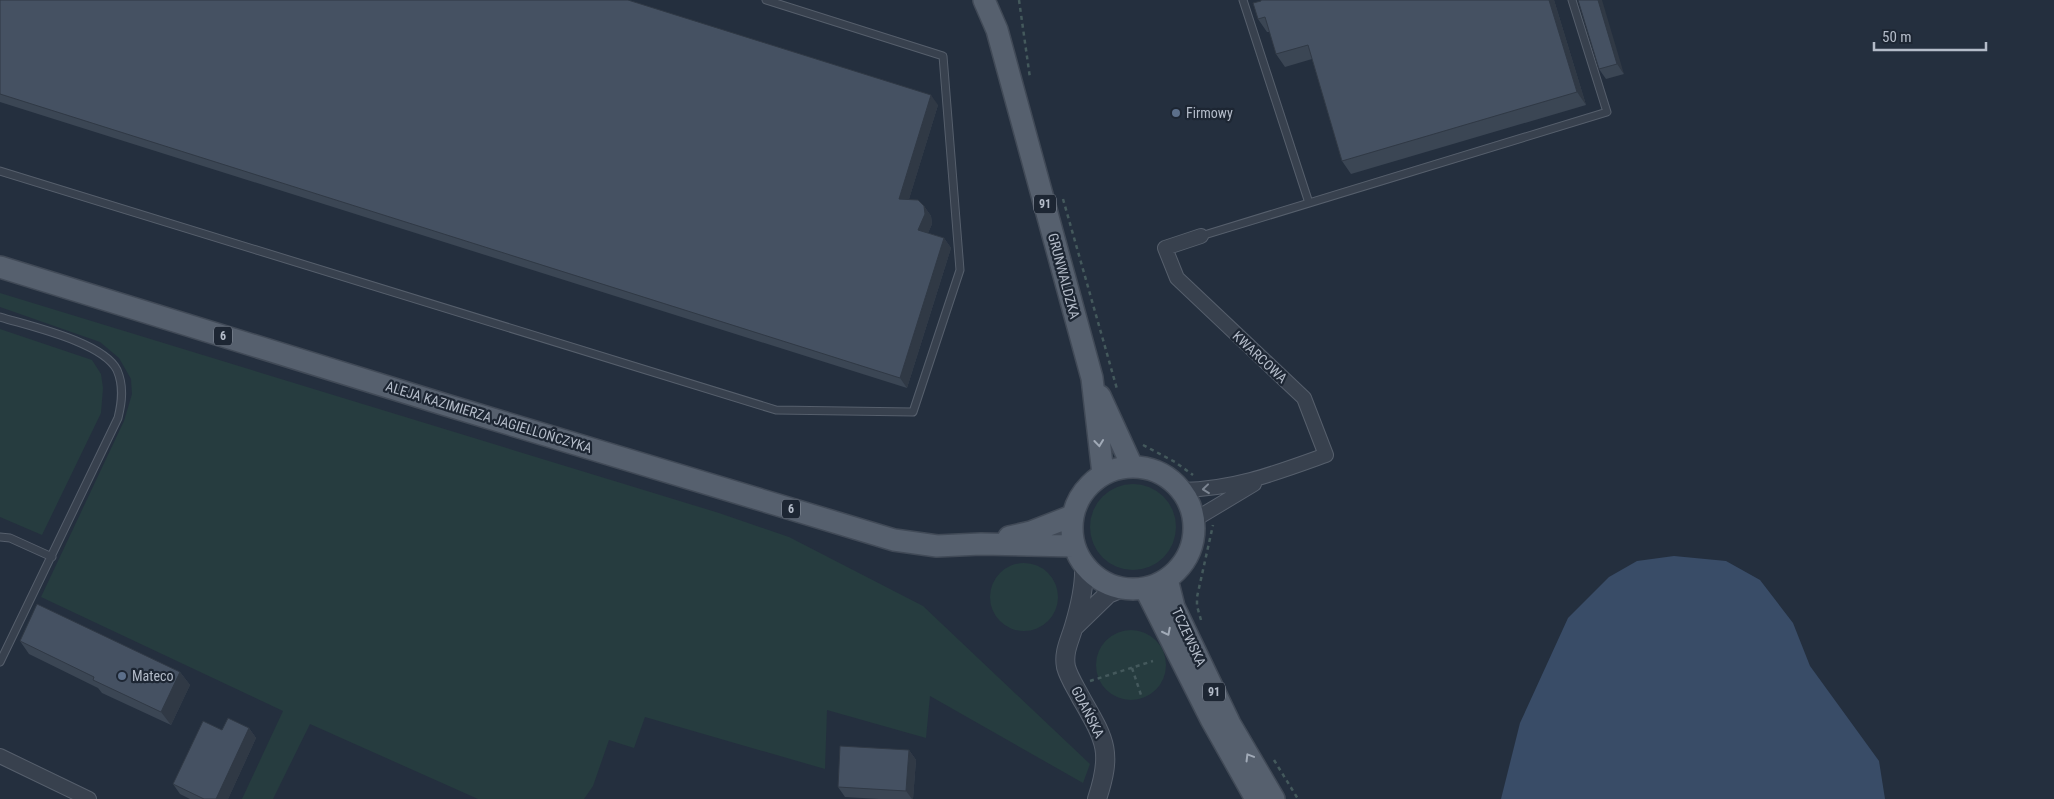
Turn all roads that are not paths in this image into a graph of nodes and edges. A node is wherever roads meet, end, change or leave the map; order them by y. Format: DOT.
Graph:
graph roads {
  1 [pos="766,0"];
  2 [pos="1243,0"];
  3 [pos="1572,0"];
  4 [pos="985,1"];
  5 [pos="0,171"];
  6 [pos="1309,203"];
  7 [pos="1201,236"];
  8 [pos="0,267"];
  9 [pos="0,317"];
  10 [pos="1092,378"];
  11 [pos="1132,466"];
  12 [pos="1103,474"];
  13 [pos="1265,478"];
  14 [pos="1189,484"];
  15 [pos="1072,516"];
  16 [pos="1204,521"];
  17 [pos="0,537"];
  18 [pos="981,544"];
  19 [pos="1074,546"];
  20 [pos="52,557"];
  21 [pos="1084,566"];
  22 [pos="1168,579"];
  23 [pos="1122,588"];
  24 [pos="1145,588"];
  25 [pos="1074,627"];
  26 [pos="0,662"];
  27 [pos="0,756"];
  28 [pos="90,799"];
  29 [pos="1097,799"];
  30 [pos="1256,799"];
  31 [pos="1274,799"];
  1 -- 5 [label="lane"];
  2 -- 6 [label="lane"];
  3 -- 6 [label="lane"];
  4 -- 10 [label="main road, GRUNWALDZKA / 91"];
  6 -- 7 [label="lane"];
  7 -- 13 [label="street, KWARCOWA"];
  8 -- 18 [label="main road, ALEJA KAZIMIERZA JAGIELLOŃCZYKA / 6"];
  9 -- 20 [label="lane"];
  10 -- 11 [label="main road, GRUNWALDZKA / 91"];
  10 -- 12 [label="main road, GRUNWALDZKA / 91, one-way"];
  11 -- 12 [label="main road"];
  11 -- 14 [label="main road"];
  12 -- 15 [label="main road"];
  13 -- 14 [label="street, KWARCOWA, one-way"];
  13 -- 16 [label="street, KWARCOWA"];
  14 -- 16 [label="main road"];
  15 -- 18 [label="main road, ALEJA KAZIMIERZA JAGIELLOŃCZYKA / 6"];
  15 -- 19 [label="main road"];
  16 -- 22 [label="main road"];
  17 -- 20 [label="lane"];
  18 -- 19 [label="main road, ALEJA KAZIMIERZA JAGIELLOŃCZYKA / 6"];
  19 -- 21 [label="main road"];
  20 -- 26 [label="lane"];
  21 -- 23 [label="main road"];
  21 -- 25 [label="street, GDAŃSKA"];
  22 -- 24 [label="main road"];
  31 -- 22 [label="main road, TCZEWSKA / 91, one-way"];
  23 -- 24 [label="main road"];
  23 -- 25 [label="street, GDAŃSKA"];
  24 -- 30 [label="main road, TCZEWSKA / 91, one-way"];
  25 -- 29 [label="street, GDAŃSKA"];
  27 -- 28 [label="street"];
}
